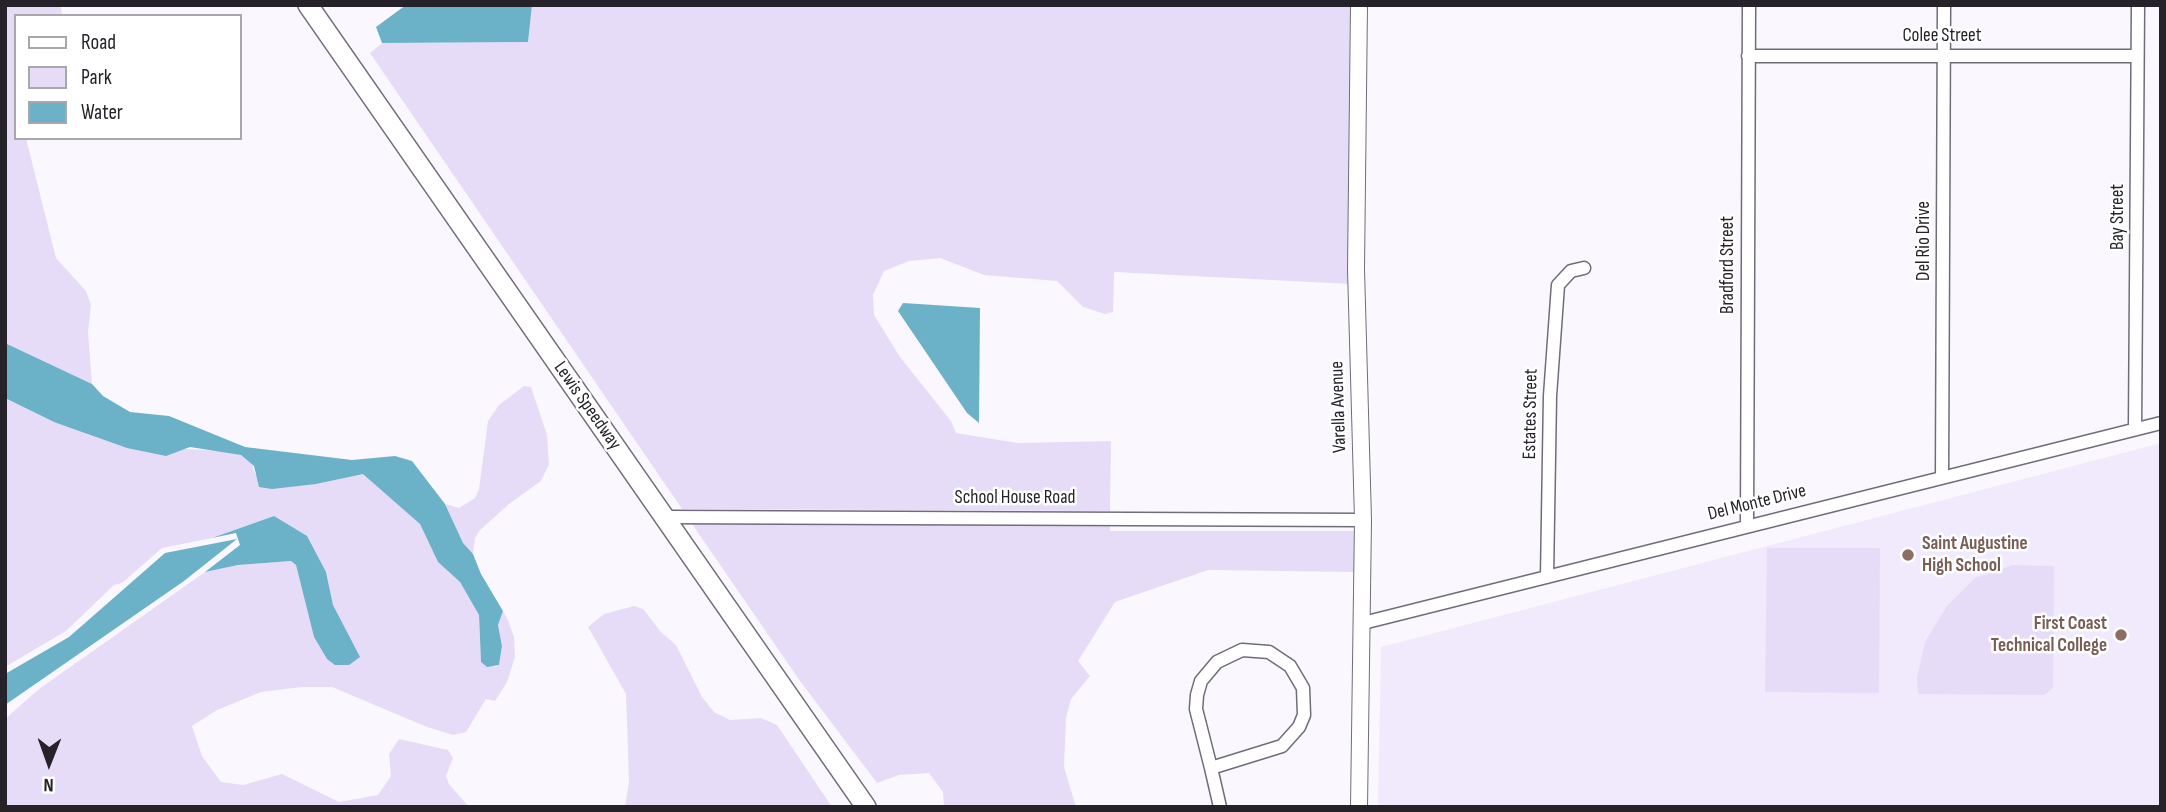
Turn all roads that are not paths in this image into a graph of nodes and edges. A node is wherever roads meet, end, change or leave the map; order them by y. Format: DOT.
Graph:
graph roads {
  1 [pos="308,5"];
  2 [pos="1359,5"];
  3 [pos="1749,5"];
  4 [pos="1944,5"];
  5 [pos="2138,5"];
  6 [pos="1943,54"];
  7 [pos="1748,55"];
  8 [pos="2136,56"];
  9 [pos="1584,268"];
  10 [pos="2161,423"];
  11 [pos="2135,429"];
  12 [pos="1942,477"];
  13 [pos="666,517"];
  14 [pos="1363,520"];
  15 [pos="1747,525"];
  16 [pos="1547,577"];
  17 [pos="1363,623"];
  18 [pos="1211,768"];
  19 [pos="866,807"];
  20 [pos="1220,807"];
  21 [pos="1359,807"];
  1 -- 13 [label="main road, Lewis Speedway"];
  2 -- 14 [label="street, Varella Avenue"];
  3 -- 7 [label="street, Bradford Street"];
  4 -- 6 [label="street, Del Rio Drive"];
  5 -- 8 [label="street, Bay Street"];
  6 -- 7 [label="street, Colee Street"];
  6 -- 8 [label="street, Colee Street"];
  6 -- 12 [label="street, Del Rio Drive"];
  7 -- 15 [label="street, Bradford Street"];
  8 -- 11 [label="street, Bay Street"];
  9 -- 16 [label="street, Estates Street"];
  10 -- 11 [label="street, Del Monte Drive"];
  11 -- 12 [label="street, Del Monte Drive"];
  12 -- 15 [label="street, Del Monte Drive"];
  13 -- 14 [label="street, School House Road"];
  13 -- 19 [label="main road, Lewis Speedway"];
  14 -- 17 [label="street, Varella Avenue"];
  15 -- 16 [label="street, Del Monte Drive"];
  16 -- 17 [label="street, Del Monte Drive"];
  17 -- 21 [label="street, Varella Avenue"];
  18 -- 18 [label="street"];
  18 -- 20 [label="street"];
}
